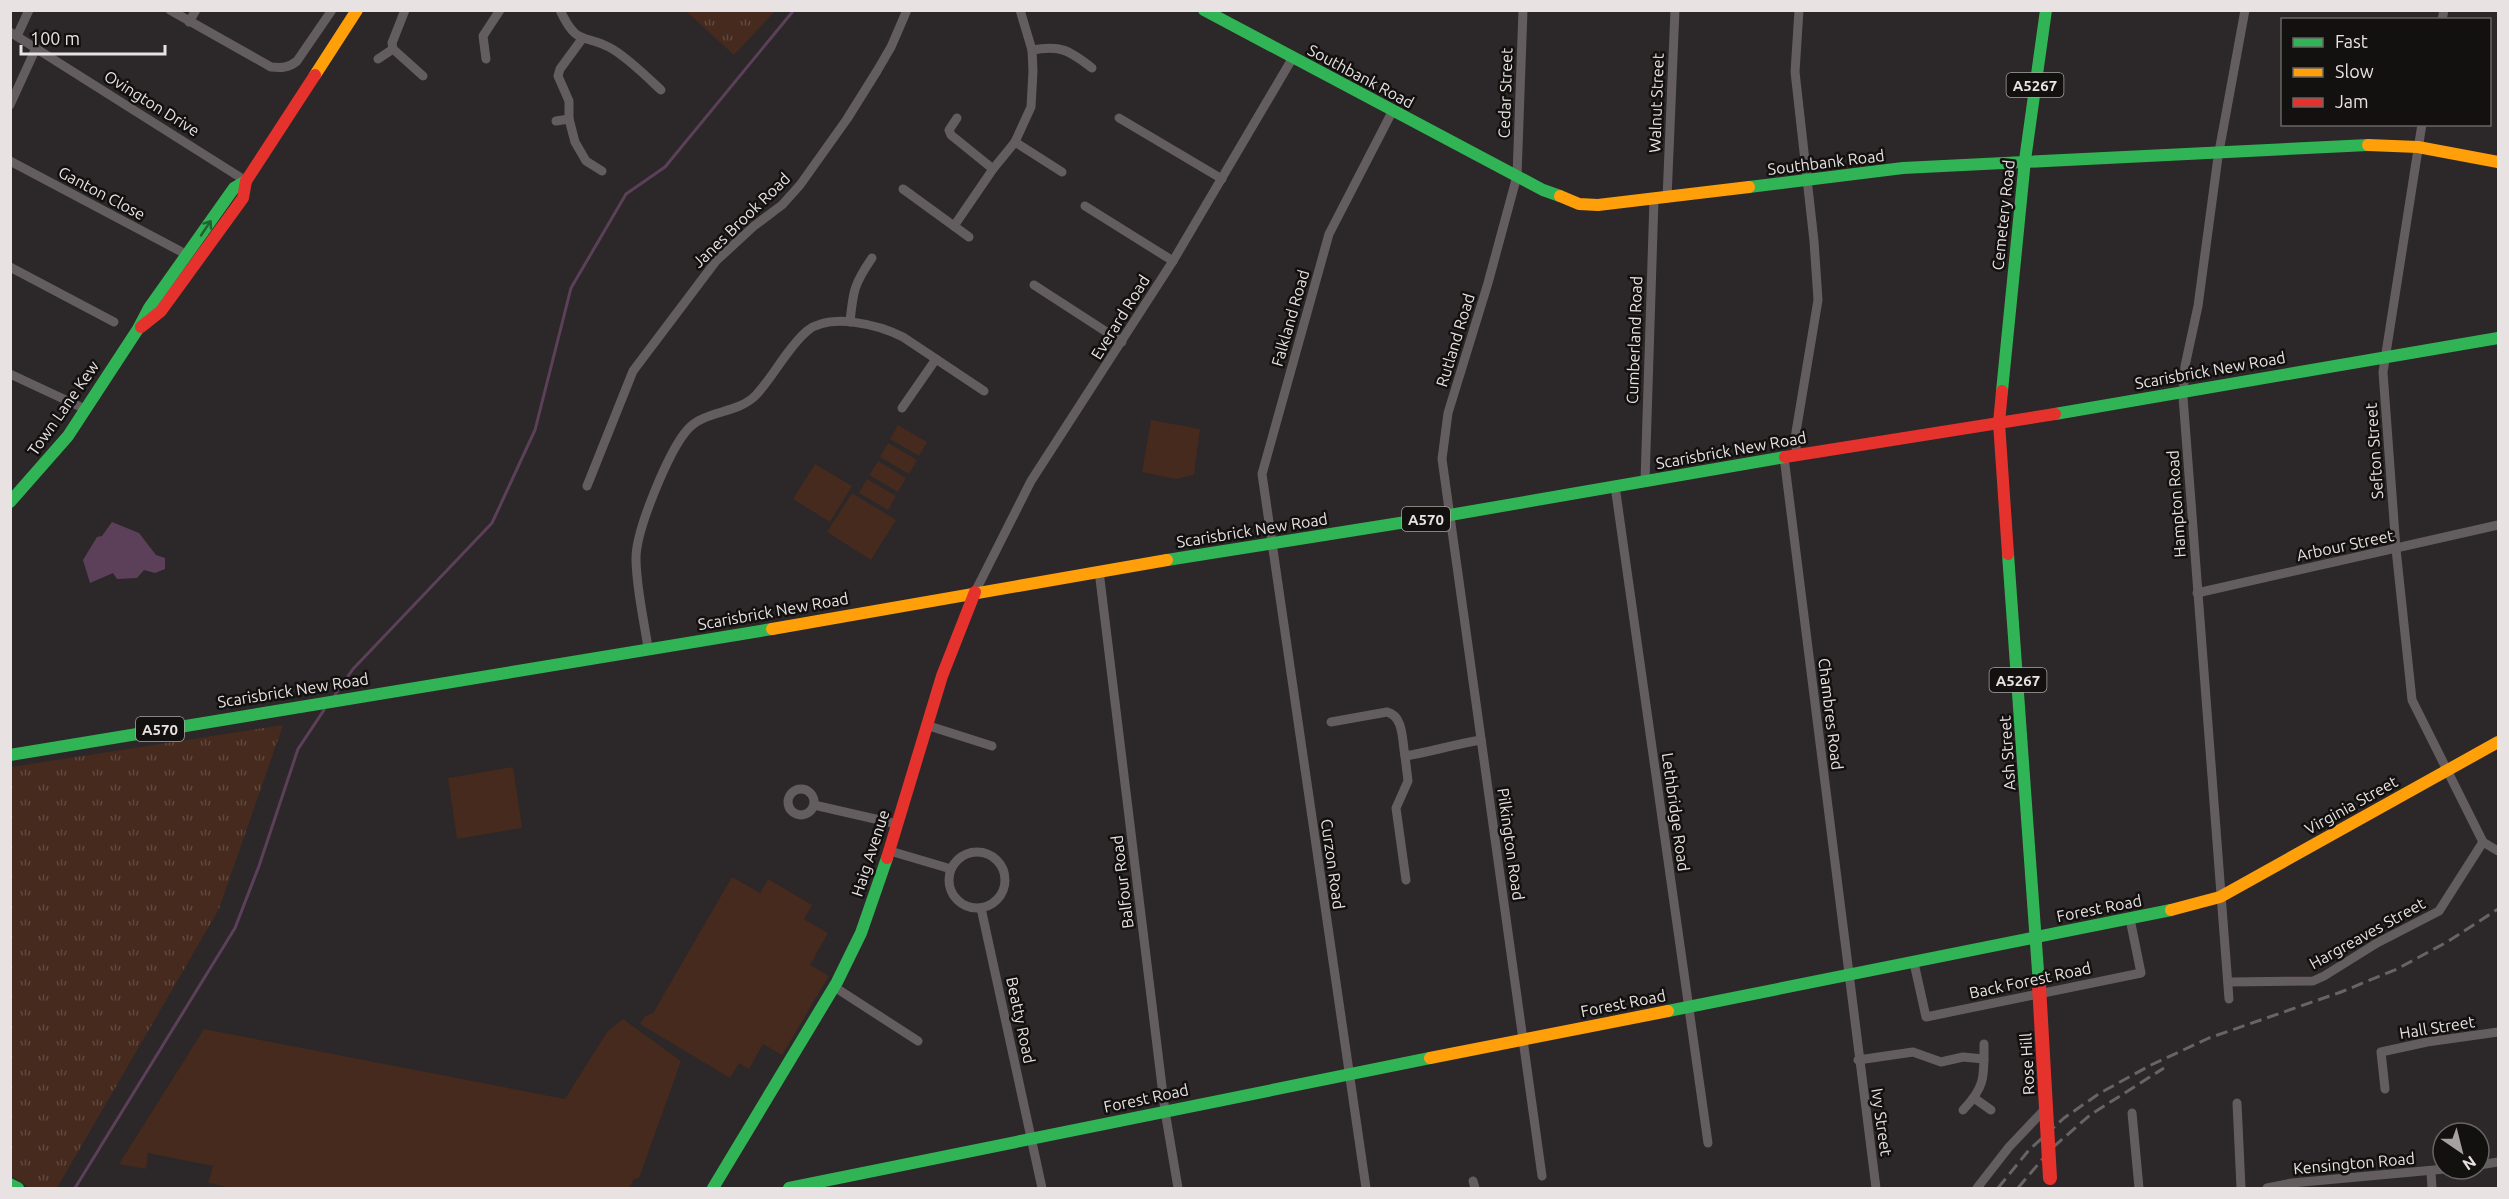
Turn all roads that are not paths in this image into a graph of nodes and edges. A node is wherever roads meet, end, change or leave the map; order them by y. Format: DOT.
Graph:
graph roads {
  1 [pos="29,10"];
  2 [pos="170,10"];
  3 [pos="196,10"];
  4 [pos="332,10"];
  5 [pos="357,10"];
  6 [pos="405,10"];
  7 [pos="500,10"];
  8 [pos="560,10"];
  9 [pos="907,10"];
  10 [pos="1020,10"];
  11 [pos="1204,10"];
  12 [pos="1523,10"];
  13 [pos="1675,10"];
  14 [pos="1799,10"];
  15 [pos="2046,10"];
  16 [pos="2245,10"];
  17 [pos="189,22"];
  18 [pos="14,34"];
  19 [pos="582,39"];
  20 [pos="36,48"];
  21 [pos="393,49"];
  22 [pos="1032,50"];
  23 [pos="378,59"];
  24 [pos="486,59"];
  25 [pos="1292,59"];
  26 [pos="1092,68"];
  27 [pos="423,76"];
  28 [pos="661,90"];
  29 [pos="10,105"];
  30 [pos="1392,112"];
  31 [pos="957,118"];
  32 [pos="1119,118"];
  33 [pos="569,119"];
  34 [pos="556,121"];
  35 [pos="2422,126"];
  36 [pos="1015,142"];
  37 [pos="2418,147"];
  38 [pos="2220,151"];
  39 [pos="2025,160"];
  40 [pos="10,161"];
  41 [pos="2499,162"];
  42 [pos="993,169"];
  43 [pos="602,171"];
  44 [pos="1062,172"];
  45 [pos="1517,176"];
  46 [pos="1222,179"];
  47 [pos="246,181"];
  48 [pos="1807,182"];
  49 [pos="903,189"];
  50 [pos="1661,198"];
  51 [pos="1085,206"];
  52 [pos="954,226"];
  53 [pos="969,237"];
  54 [pos="180,251"];
  55 [pos="872,258"];
  56 [pos="1173,261"];
  57 [pos="10,267"];
  58 [pos="1034,285"];
  59 [pos="114,322"];
  60 [pos="850,322"];
  61 [pos="2499,338"];
  62 [pos="1122,342"];
  63 [pos="2384,358"];
  64 [pos="936,359"];
  65 [pos="10,374"];
  66 [pos="984,390"];
  67 [pos="2184,390"];
  68 [pos="902,408"];
  69 [pos="85,409"];
  70 [pos="1999,423"];
  71 [pos="1790,456"];
  72 [pos="1645,481"];
  73 [pos="587,486"];
  74 [pos="1615,486"];
  75 [pos="10,502"];
  76 [pos="1450,515"];
  77 [pos="2499,525"];
  78 [pos="1271,544"];
  79 [pos="2396,549"];
  80 [pos="1099,572"];
  81 [pos="975,592"];
  82 [pos="2197,593"];
  83 [pos="648,648"];
  84 [pos="1331,722"];
  85 [pos="926,725"];
  86 [pos="1481,740"];
  87 [pos="2499,742"];
  88 [pos="992,746"];
  89 [pos="10,755"];
  90 [pos="1405,756"];
  91 [pos="2447,770"];
  92 [pos="814,805"];
  93 [pos="897,824"];
  94 [pos="2483,842"];
  95 [pos="890,851"];
  96 [pos="2499,851"];
  97 [pos="951,869"];
  98 [pos="1406,880"];
  99 [pos="2220,897"];
  100 [pos="981,908"];
  101 [pos="2130,919"];
  102 [pos="2037,937"];
  103 [pos="1914,963"];
  104 [pos="1849,974"];
  105 [pos="2228,982"];
  106 [pos="836,988"];
  107 [pos="2229,999"];
  108 [pos="1688,1006"];
  109 [pos="2499,1032"];
  110 [pos="1524,1040"];
  111 [pos="918,1041"];
  112 [pos="1984,1044"];
  113 [pos="1984,1059"];
  114 [pos="1858,1060"];
  115 [pos="1348,1076"];
  116 [pos="2385,1089"];
  117 [pos="1974,1098"];
  118 [pos="2237,1103"];
  119 [pos="2045,1109"];
  120 [pos="1963,1110"];
  121 [pos="1991,1110"];
  122 [pos="1165,1111"];
  123 [pos="2133,1113"];
  124 [pos="1031,1139"];
  125 [pos="1708,1143"];
  126 [pos="2431,1171"];
  127 [pos="1542,1176"];
  128 [pos="2050,1183"];
  129 [pos="10,1184"];
  130 [pos="18,1188"];
  131 [pos="713,1188"];
  132 [pos="789,1188"];
  133 [pos="1042,1188"];
  134 [pos="1178,1188"];
  135 [pos="1366,1188"];
  136 [pos="1876,1188"];
  137 [pos="1977,1188"];
  138 [pos="2139,1188"];
  139 [pos="2241,1188"];
  140 [pos="2267,1188"];
  1 -- 18 [label="street"];
  2 -- 17 [label="street"];
  3 -- 17 [label="street"];
  4 -- 17 [label="street"];
  5 -- 47 [label="main road, Town Lane Kew"];
  6 -- 21 [label="street"];
  7 -- 24 [label="street"];
  8 -- 19 [label="street"];
  9 -- 73 [label="street, Janes Brook Road"];
  10 -- 22 [label="street"];
  11 -- 25 [label="main road, Southbank Road"];
  12 -- 45 [label="street, Cedar Street"];
  13 -- 50 [label="street, Walnut Street"];
  14 -- 48 [label="street, Chambres Road"];
  15 -- 39 [label="main road, Cemetery Road / A5267"];
  16 -- 38 [label="street, Hampton Road"];
  18 -- 20 [label="street, Ovington Drive"];
  19 -- 28 [label="street"];
  19 -- 33 [label="street"];
  20 -- 29 [label="street"];
  20 -- 47 [label="street, Ovington Drive"];
  21 -- 23 [label="street"];
  21 -- 27 [label="street"];
  22 -- 26 [label="street"];
  22 -- 36 [label="street"];
  25 -- 30 [label="main road, Southbank Road"];
  25 -- 46 [label="street, Everard Road"];
  30 -- 45 [label="main road, Southbank Road"];
  30 -- 78 [label="street, Falkland Road"];
  31 -- 42 [label="street"];
  32 -- 46 [label="street"];
  33 -- 34 [label="street"];
  33 -- 43 [label="street"];
  35 -- 37 [label="street, Sefton Street"];
  36 -- 42 [label="street"];
  36 -- 44 [label="street"];
  37 -- 38 [label="main road, Southbank Road"];
  37 -- 41 [label="main road, Southbank Road"];
  37 -- 63 [label="street, Sefton Street"];
  38 -- 39 [label="main road, Southbank Road"];
  38 -- 67 [label="street, Hampton Road"];
  39 -- 48 [label="main road, Southbank Road"];
  39 -- 70 [label="main road, Cemetery Road / A5267"];
  40 -- 54 [label="street, Ganton Close"];
  42 -- 52 [label="street"];
  45 -- 50 [label="main road, Southbank Road"];
  45 -- 76 [label="street, Rutland Road"];
  46 -- 56 [label="street, Everard Road"];
  47 -- 69 [label="main road, Town Lane Kew"];
  48 -- 50 [label="main road, Southbank Road"];
  48 -- 71 [label="street, Chambres Road"];
  49 -- 52 [label="street"];
  50 -- 72 [label="street, Cumberland Road"];
  51 -- 56 [label="street"];
  52 -- 53 [label="street"];
  55 -- 60 [label="street"];
  56 -- 62 [label="street, Everard Road"];
  57 -- 59 [label="street"];
  58 -- 62 [label="street"];
  60 -- 64 [label="street"];
  60 -- 83 [label="street"];
  61 -- 63 [label="main road, Scarisbrick New Road / A570"];
  62 -- 81 [label="street, Everard Road"];
  63 -- 67 [label="main road, Scarisbrick New Road / A570"];
  63 -- 79 [label="street, Sefton Street"];
  64 -- 66 [label="street"];
  64 -- 68 [label="street"];
  65 -- 69 [label="street"];
  67 -- 70 [label="main road, Scarisbrick New Road / A570"];
  67 -- 82 [label="street, Hampton Road"];
  69 -- 75 [label="main road, Town Lane Kew"];
  70 -- 71 [label="main road, Scarisbrick New Road / A570"];
  70 -- 102 [label="main road, Ash Street / A5267"];
  71 -- 72 [label="main road, Scarisbrick New Road / A570"];
  71 -- 104 [label="street, Chambres Road"];
  72 -- 74 [label="main road, Scarisbrick New Road / A570"];
  74 -- 76 [label="main road, Scarisbrick New Road / A570"];
  74 -- 108 [label="street, Lethbridge Road"];
  76 -- 78 [label="main road, Scarisbrick New Road / A570"];
  76 -- 86 [label="street, Pilkington Road"];
  77 -- 79 [label="street, Arbour Street"];
  78 -- 80 [label="main road, Scarisbrick New Road / A570"];
  78 -- 115 [label="street, Curzon Road"];
  79 -- 82 [label="street, Arbour Street"];
  79 -- 91 [label="street, Sefton Street"];
  80 -- 81 [label="main road, Scarisbrick New Road / A570"];
  80 -- 122 [label="street, Balfour Road"];
  81 -- 83 [label="main road, Scarisbrick New Road / A570"];
  81 -- 85 [label="main road, Haig Avenue"];
  82 -- 99 [label="street, Hampton Road"];
  83 -- 89 [label="main road, Scarisbrick New Road / A570"];
  84 -- 90 [label="street"];
  85 -- 88 [label="street"];
  85 -- 93 [label="main road, Haig Avenue"];
  86 -- 90 [label="street"];
  86 -- 110 [label="street, Pilkington Road"];
  87 -- 91 [label="main road, Virginia Street"];
  90 -- 98 [label="street"];
  91 -- 94 [label="street, Sefton Street"];
  91 -- 99 [label="main road, Virginia Street"];
  92 -- 93 [label="street"];
  93 -- 95 [label="main road, Haig Avenue"];
  94 -- 96 [label="street"];
  94 -- 105 [label="street, Hargreaves Street"];
  95 -- 97 [label="street"];
  95 -- 106 [label="main road, Haig Avenue"];
  97 -- 100 [label="street"];
  97 -- 100 [label="street"];
  99 -- 101 [label="main road, Forest Road"];
  99 -- 105 [label="street, Hampton Road"];
  100 -- 124 [label="street, Beatty Road"];
  101 -- 102 [label="main road, Forest Road"];
  101 -- 103 [label="street, Back Forest Road"];
  102 -- 103 [label="main road, Forest Road"];
  102 -- 119 [label="main road, Rose Hill / A5267, bridge"];
  103 -- 104 [label="main road, Forest Road"];
  104 -- 108 [label="main road, Forest Road"];
  104 -- 114 [label="street, Chambres Road"];
  105 -- 107 [label="street, Hampton Road"];
  106 -- 111 [label="street"];
  106 -- 131 [label="main road, Haig Avenue"];
  108 -- 110 [label="main road, Forest Road"];
  108 -- 125 [label="street, Lethbridge Road"];
  109 -- 116 [label="street, Hall Street"];
  110 -- 115 [label="main road, Forest Road"];
  110 -- 127 [label="street, Pilkington Road"];
  112 -- 113 [label="street"];
  113 -- 114 [label="street"];
  113 -- 117 [label="street"];
  114 -- 136 [label="street, Ivy Street"];
  115 -- 122 [label="main road, Forest Road"];
  115 -- 135 [label="street, Curzon Road"];
  117 -- 120 [label="street"];
  117 -- 121 [label="street"];
  118 -- 139 [label="street"];
  119 -- 128 [label="main road, Rose Hill / A5267, bridge"];
  119 -- 137 [label="street"];
  122 -- 124 [label="main road, Forest Road"];
  122 -- 134 [label="street, Balfour Road"];
  123 -- 138 [label="street"];
  124 -- 132 [label="main road, Forest Road"];
  124 -- 133 [label="street"];
  126 -- 140 [label="street, Kensington Road"];
  129 -- 130 [label="main road"];
}
